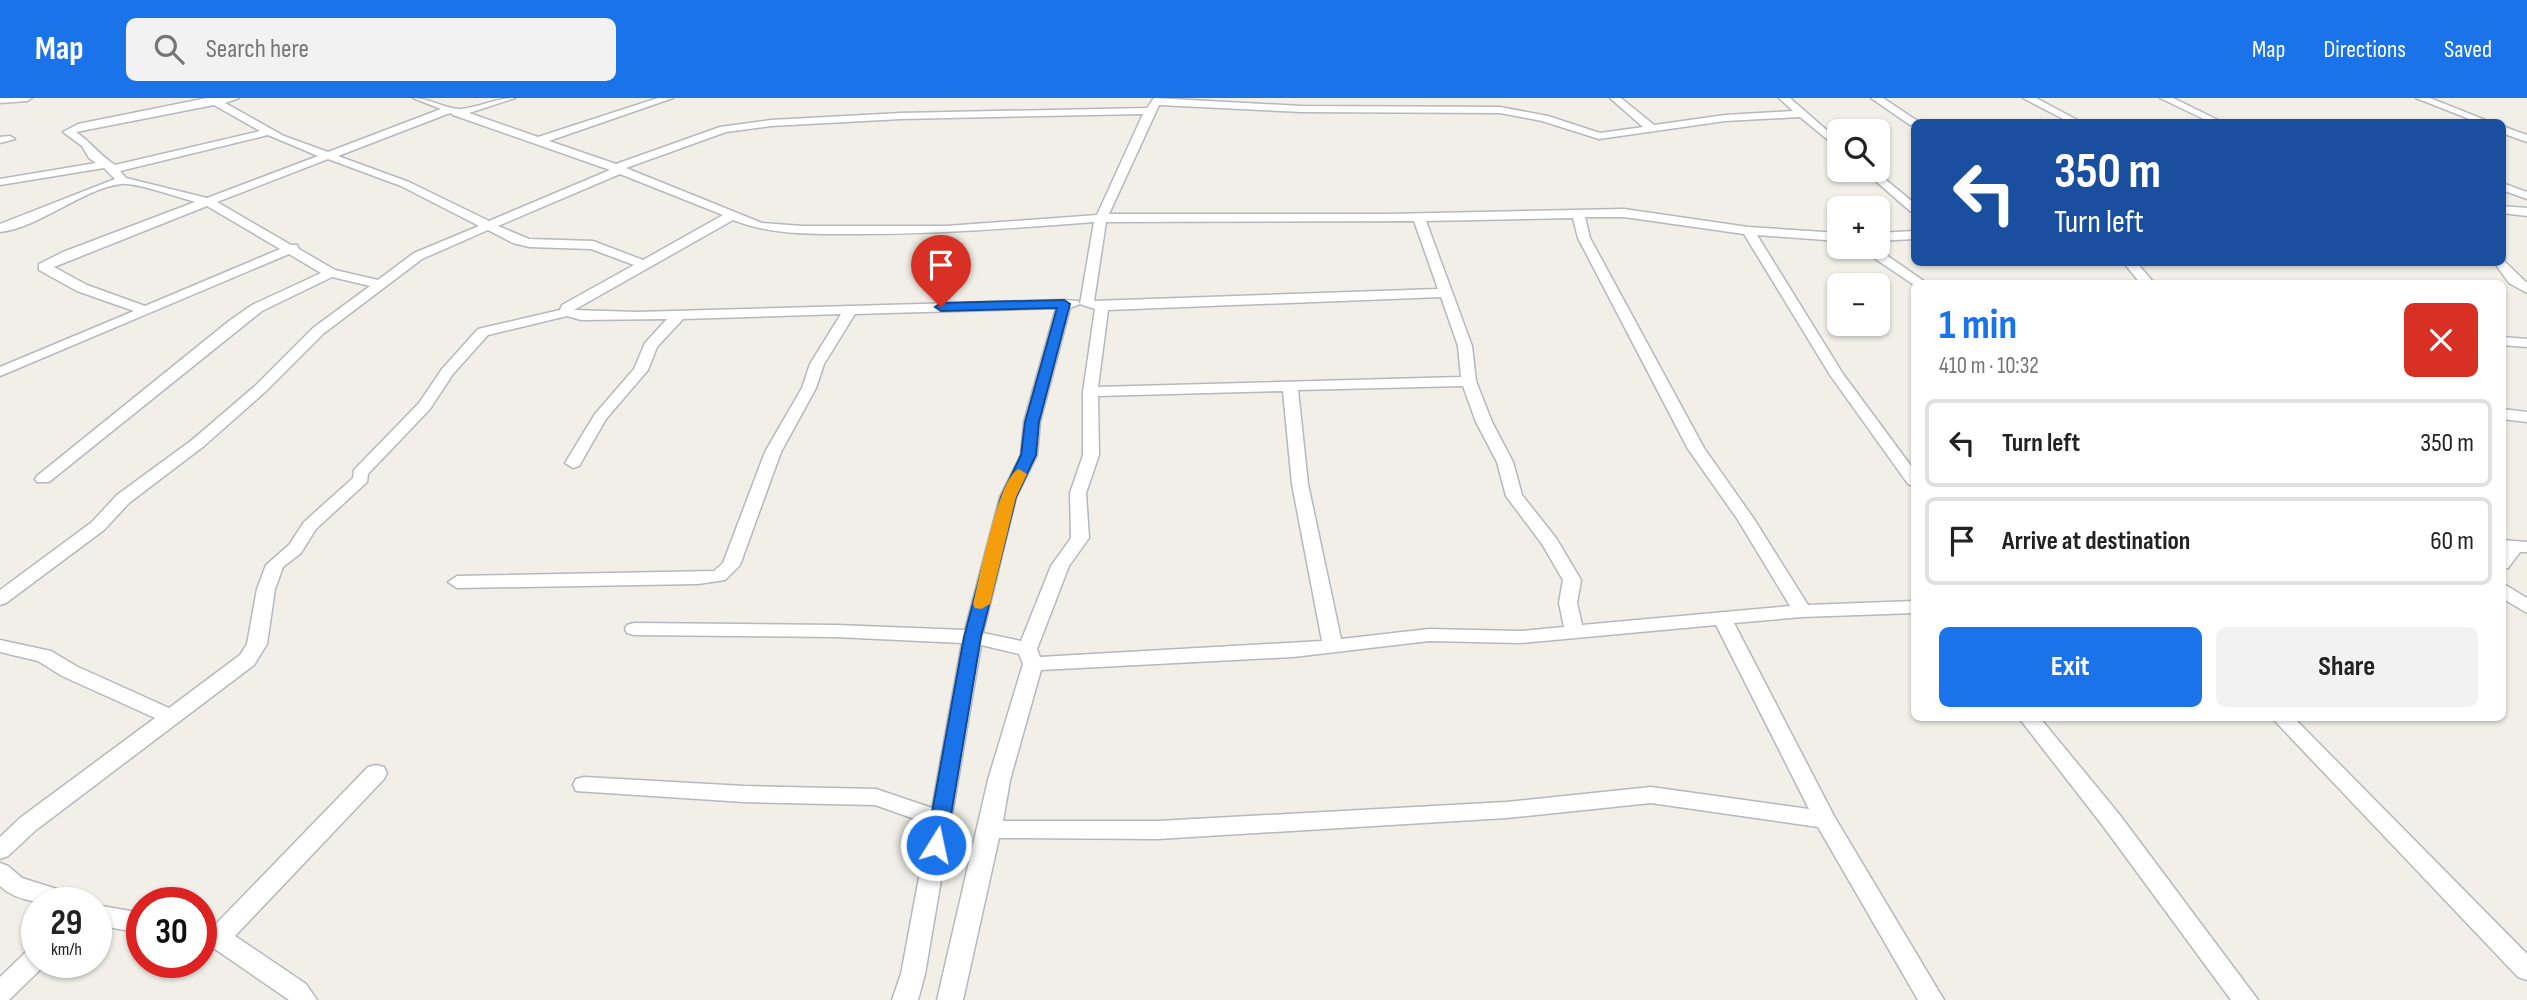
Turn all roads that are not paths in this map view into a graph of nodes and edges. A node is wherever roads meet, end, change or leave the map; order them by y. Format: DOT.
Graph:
graph roads {
  1 [pos="27,98"];
  2 [pos="234,98"];
  3 [pos="418,98"];
  4 [pos="510,98"];
  5 [pos="668,98"];
  6 [pos="1307,98"];
  7 [pos="1615,98"];
  8 [pos="1784,98"];
  9 [pos="1876,98"];
  10 [pos="2028,98"];
  11 [pos="2165,98"];
  12 [pos="2421,98"];
  13 [pos="0,100"];
  14 [pos="212,100"];
  15 [pos="1155,104"];
  16 [pos="1302,109"];
  17 [pos="453,111"];
  18 [pos="1802,114"];
  19 [pos="2070,119"];
  20 [pos="2210,119"];
  21 [pos="2477,119"];
  22 [pos="1911,121"];
  23 [pos="1654,130"];
  24 [pos="2506,131"];
  25 [pos="268,132"];
  26 [pos="1827,136"];
  27 [pos="2527,139"];
  28 [pos="540,140"];
  29 [pos="323,156"];
  30 [pos="108,167"];
  31 [pos="618,169"];
  32 [pos="122,180"];
  33 [pos="0,182"];
  34 [pos="1882,182"];
  35 [pos="2506,188"];
  36 [pos="2527,196"];
  37 [pos="209,202"];
  38 [pos="1911,206"];
  39 [pos="2506,209"];
  40 [pos="2527,212"];
  41 [pos="1578,214"];
  42 [pos="731,216"];
  43 [pos="1419,217"];
  44 [pos="1101,218"];
  45 [pos="485,225"];
  46 [pos="0,229"];
  47 [pos="1748,231"];
  48 [pos="1911,235"];
  49 [pos="1827,236"];
  50 [pos="1890,236"];
  51 [pos="293,248"];
  52 [pos="1884,259"];
  53 [pos="642,264"];
  54 [pos="2133,266"];
  55 [pos="2503,266"];
  56 [pos="331,273"];
  57 [pos="1916,280"];
  58 [pos="2145,280"];
  59 [pos="380,284"];
  60 [pos="2527,289"];
  61 [pos="1444,293"];
  62 [pos="1064,304"];
  63 [pos="1095,305"];
  64 [pos="145,310"];
  65 [pos="850,311"];
  66 [pos="567,312"];
  67 [pos="680,315"];
  68 [pos="2506,341"];
  69 [pos="2527,344"];
  70 [pos="0,372"];
  71 [pos="1469,381"];
  72 [pos="1290,385"];
  73 [pos="1090,392"];
  74 [pos="2506,414"];
  75 [pos="2527,417"];
  76 [pos="573,463"];
  77 [pos="1911,477"];
  78 [pos="43,479"];
  79 [pos="457,582"];
  80 [pos="2506,592"];
  81 [pos="0,598"];
  82 [pos="1911,607"];
  83 [pos="2527,607"];
  84 [pos="1802,611"];
  85 [pos="1723,620"];
  86 [pos="634,629"];
  87 [pos="1574,630"];
  88 [pos="973,637"];
  89 [pos="0,646"];
  90 [pos="1333,647"];
  91 [pos="1030,656"];
  92 [pos="170,718"];
  93 [pos="2031,721"];
  94 [pos="2285,721"];
  95 [pos="376,773"];
  96 [pos="584,785"];
  97 [pos="940,819"];
  98 [pos="1825,820"];
  99 [pos="990,829"];
  100 [pos="0,850"];
  101 [pos="5,880"];
  102 [pos="25,887"];
  103 [pos="217,928"];
  104 [pos="217,941"];
  105 [pos="2527,970"];
  106 [pos="21,973"];
  107 [pos="0,993"];
  108 [pos="304,1000"];
  109 [pos="905,1000"];
  110 [pos="950,1000"];
  111 [pos="1931,1000"];
  112 [pos="2245,1000"];
  1 -- 13 [label="street"];
  2 -- 14 [label="street"];
  3 -- 17 [label="street"];
  4 -- 17 [label="street"];
  5 -- 28 [label="street"];
  6 -- 16 [label="street"];
  7 -- 23 [label="street"];
  8 -- 18 [label="street"];
  9 -- 22 [label="street"];
  10 -- 19 [label="street"];
  11 -- 20 [label="street"];
  12 -- 21 [label="street"];
  14 -- 25 [label="street"];
  14 -- 30 [label="street"];
  15 -- 16 [label="street"];
  15 -- 31 [label="street"];
  15 -- 44 [label="street"];
  16 -- 23 [label="street"];
  17 -- 28 [label="street"];
  17 -- 29 [label="street"];
  18 -- 23 [label="street"];
  18 -- 26 [label="street"];
  24 -- 27 [label="street"];
  25 -- 29 [label="street"];
  25 -- 30 [label="street"];
  28 -- 31 [label="street"];
  29 -- 37 [label="street"];
  29 -- 45 [label="street"];
  30 -- 32 [label="street"];
  30 -- 33 [label="street"];
  31 -- 42 [label="street"];
  31 -- 45 [label="street"];
  32 -- 37 [label="street"];
  32 -- 46 [label="street"];
  34 -- 38 [label="street"];
  35 -- 36 [label="street"];
  37 -- 51 [label="street"];
  37 -- 64 [label="street"];
  39 -- 40 [label="street"];
  41 -- 43 [label="street"];
  41 -- 47 [label="street"];
  41 -- 84 [label="street"];
  42 -- 44 [label="street"];
  42 -- 53 [label="street"];
  43 -- 44 [label="street"];
  43 -- 61 [label="street"];
  44 -- 63 [label="street"];
  45 -- 53 [label="street"];
  45 -- 59 [label="street"];
  47 -- 49 [label="street"];
  47 -- 77 [label="street"];
  48 -- 50 [label="street"];
  51 -- 56 [label="street"];
  51 -- 64 [label="street"];
  52 -- 57 [label="street"];
  53 -- 66 [label="street"];
  54 -- 58 [label="street"];
  55 -- 60 [label="street"];
  56 -- 59 [label="street"];
  56 -- 78 [label="street"];
  59 -- 81 [label="street"];
  61 -- 63 [label="street"];
  61 -- 71 [label="street"];
  62 -- 63 [label="street"];
  62 -- 65 [label="street"];
  62 -- 88 [label="street"];
  63 -- 73 [label="street"];
  64 -- 70 [label="street"];
  65 -- 67 [label="street"];
  65 -- 79 [label="street"];
  66 -- 67 [label="street"];
  66 -- 92 [label="street"];
  67 -- 76 [label="street"];
  68 -- 69 [label="street"];
  71 -- 72 [label="street"];
  71 -- 87 [label="street"];
  72 -- 73 [label="street"];
  72 -- 90 [label="street"];
  73 -- 91 [label="street"];
  74 -- 75 [label="street"];
  80 -- 83 [label="street"];
  82 -- 84 [label="street"];
  84 -- 85 [label="street"];
  85 -- 87 [label="street"];
  85 -- 98 [label="street"];
  86 -- 88 [label="street"];
  87 -- 90 [label="street"];
  88 -- 91 [label="street"];
  88 -- 97 [label="street"];
  89 -- 92 [label="street"];
  90 -- 91 [label="street"];
  91 -- 99 [label="street"];
  92 -- 100 [label="street"];
  93 -- 112 [label="street"];
  94 -- 105 [label="street"];
  95 -- 103 [label="street"];
  96 -- 97 [label="street"];
  97 -- 109 [label="street"];
  98 -- 99 [label="street"];
  98 -- 111 [label="street"];
  99 -- 110 [label="street"];
  101 -- 102 [label="street"];
  104 -- 108 [label="street"];
  106 -- 107 [label="street"];
}
